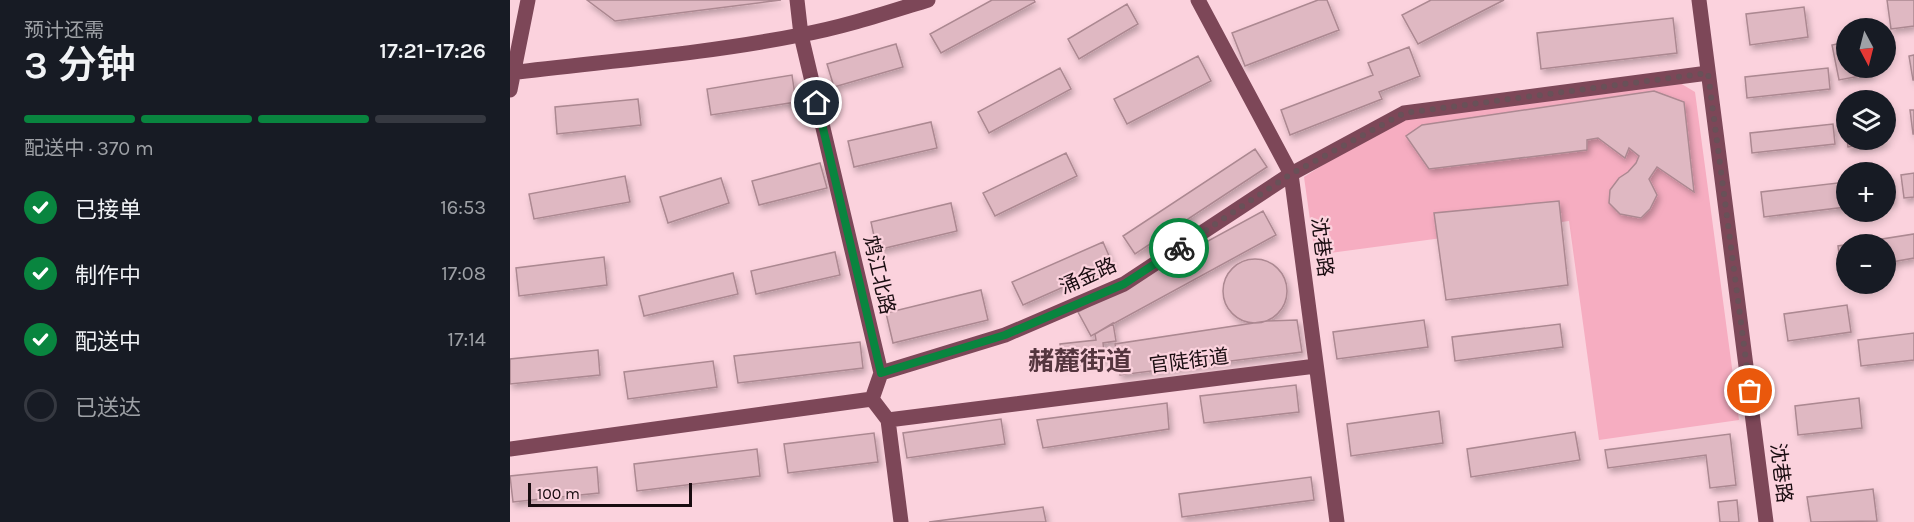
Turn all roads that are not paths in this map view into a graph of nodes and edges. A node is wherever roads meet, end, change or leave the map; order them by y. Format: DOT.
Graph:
graph roads {
  1 [pos="528,0"];
  2 [pos="797,0"];
  3 [pos="928,0"];
  4 [pos="1198,0"];
  5 [pos="1699,0"];
  6 [pos="801,35"];
  7 [pos="512,73"];
  8 [pos="1708,73"];
  9 [pos="510,90"];
  10 [pos="1291,174"];
  11 [pos="1316,366"];
  12 [pos="881,373"];
  13 [pos="872,399"];
  14 [pos="888,420"];
  15 [pos="510,449"];
  16 [pos="901,522"];
  17 [pos="1337,522"];
  18 [pos="1766,522"];
  1 -- 7 [label="street"];
  2 -- 6 [label="street, 鸩江北路"];
  3 -- 6 [label="street"];
  4 -- 10 [label="street, 沈巷路"];
  5 -- 8 [label="street, 沈巷路"];
  6 -- 7 [label="street"];
  6 -- 12 [label="street, 鸩江北路"];
  7 -- 9 [label="street"];
  8 -- 10 [label="street, 涌金路"];
  8 -- 18 [label="street, 沈巷路"];
  10 -- 11 [label="street, 沈巷路"];
  10 -- 12 [label="street, 涌金路"];
  11 -- 14 [label="street, 官陡街道"];
  11 -- 17 [label="street, 沈巷路"];
  12 -- 13 [label="street"];
  13 -- 14 [label="street"];
  13 -- 15 [label="street"];
  14 -- 16 [label="street"];
}
